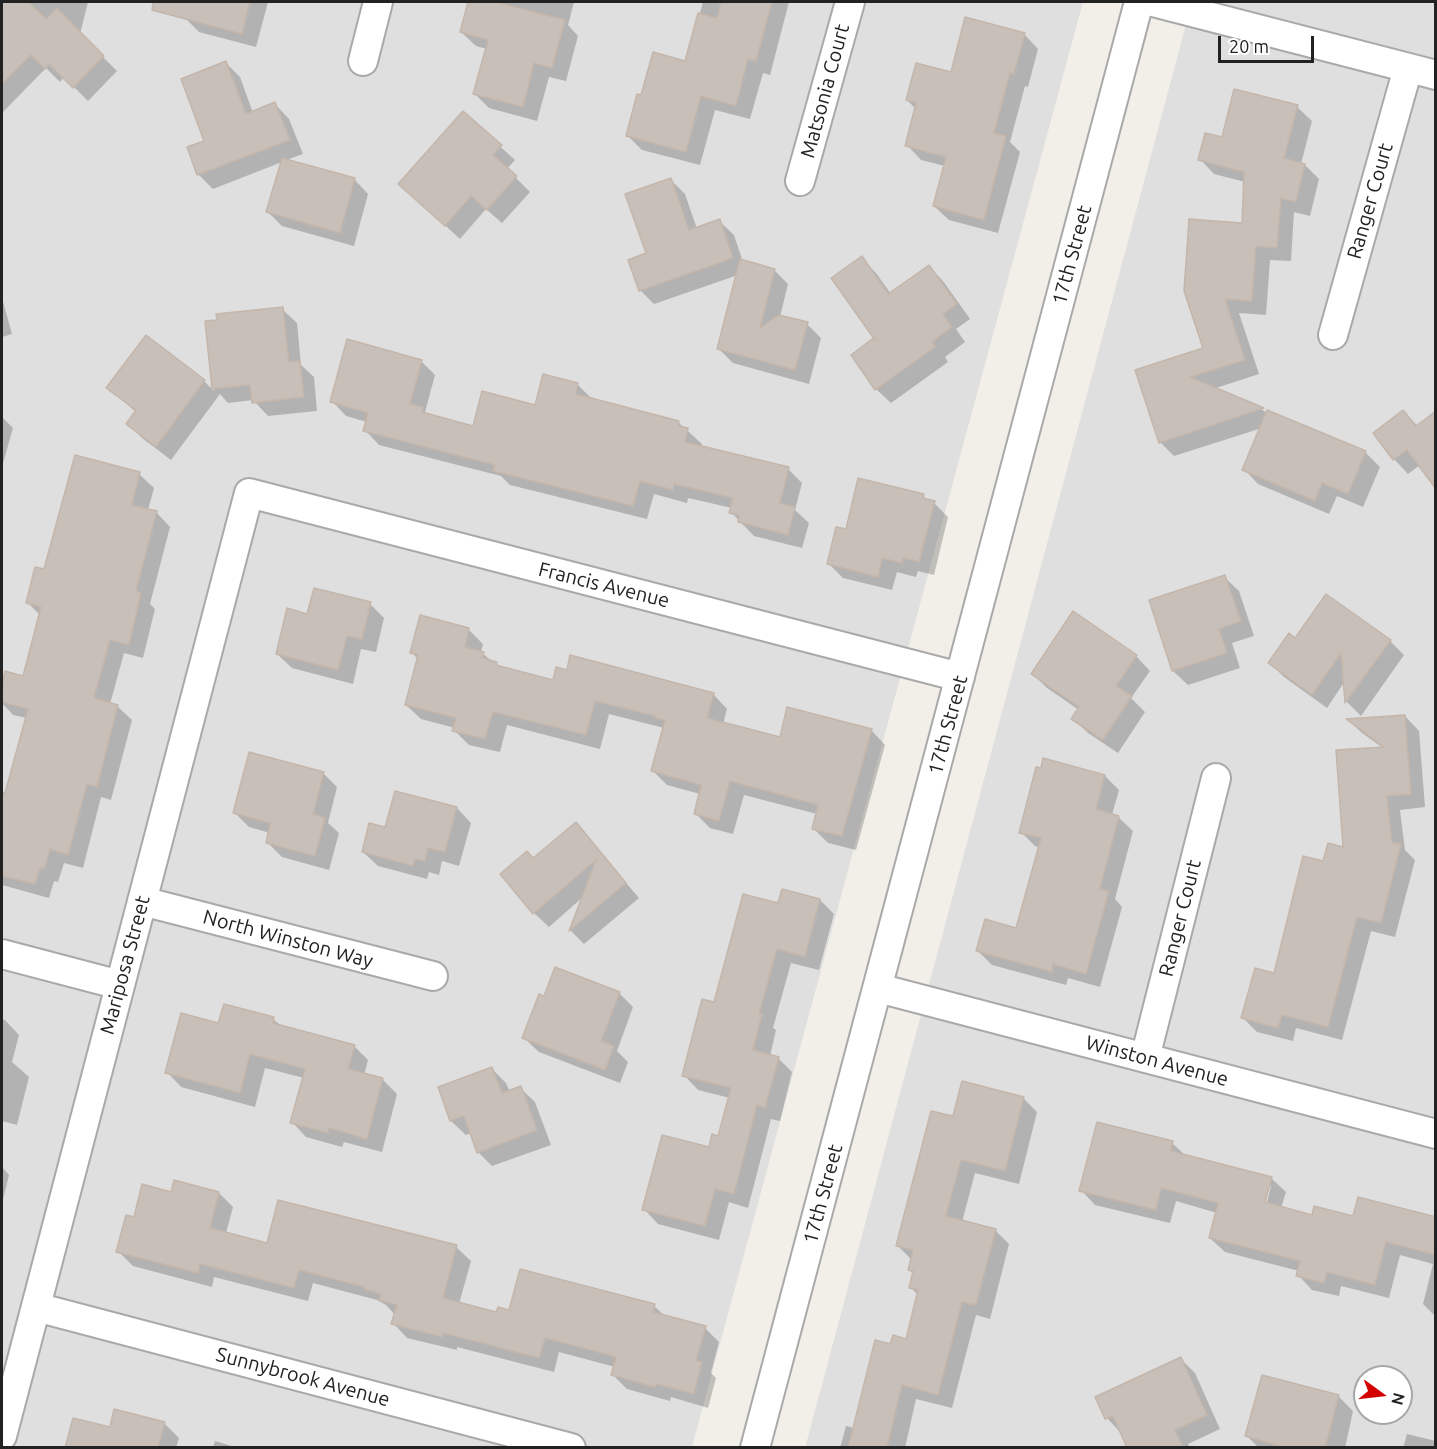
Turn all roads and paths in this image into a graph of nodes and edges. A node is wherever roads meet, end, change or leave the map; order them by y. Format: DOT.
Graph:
graph roads {
  1 [pos="378,2"];
  2 [pos="850,2"];
  3 [pos="1139,2"];
  4 [pos="1152,2"];
  5 [pos="363,61"];
  6 [pos="1407,68"];
  7 [pos="1436,75"];
  8 [pos="800,181"];
  9 [pos="1333,335"];
  10 [pos="249,493"];
  11 [pos="960,677"];
  12 [pos="1216,778"];
  13 [pos="142,901"];
  14 [pos="2,954"];
  15 [pos="433,976"];
  16 [pos="120,985"];
  17 [pos="878,988"];
  18 [pos="1145,1058"];
  19 [pos="1436,1134"];
  20 [pos="36,1307"];
  21 [pos="2,1436"];
  22 [pos="571,1448"];
  23 [pos="755,1448"];
  1 -- 5 [label="street"];
  2 -- 8 [label="street, Matsonia Court"];
  3 -- 11 [label="street, 17th Street"];
  4 -- 6 [label="street"];
  6 -- 7 [label="street"];
  6 -- 9 [label="street, Ranger Court"];
  10 -- 11 [label="street, Francis Avenue"];
  10 -- 13 [label="street, Mariposa Street"];
  11 -- 17 [label="street, 17th Street"];
  12 -- 18 [label="street, Ranger Court"];
  13 -- 15 [label="street, North Winston Way"];
  13 -- 16 [label="street, Mariposa Street"];
  14 -- 16 [label="street"];
  16 -- 20 [label="street, Mariposa Street"];
  17 -- 18 [label="street, Winston Avenue"];
  17 -- 23 [label="street, 17th Street"];
  18 -- 19 [label="street, Winston Avenue"];
  20 -- 21 [label="street, Mariposa Street"];
  20 -- 22 [label="street, Sunnybrook Avenue"];
}
